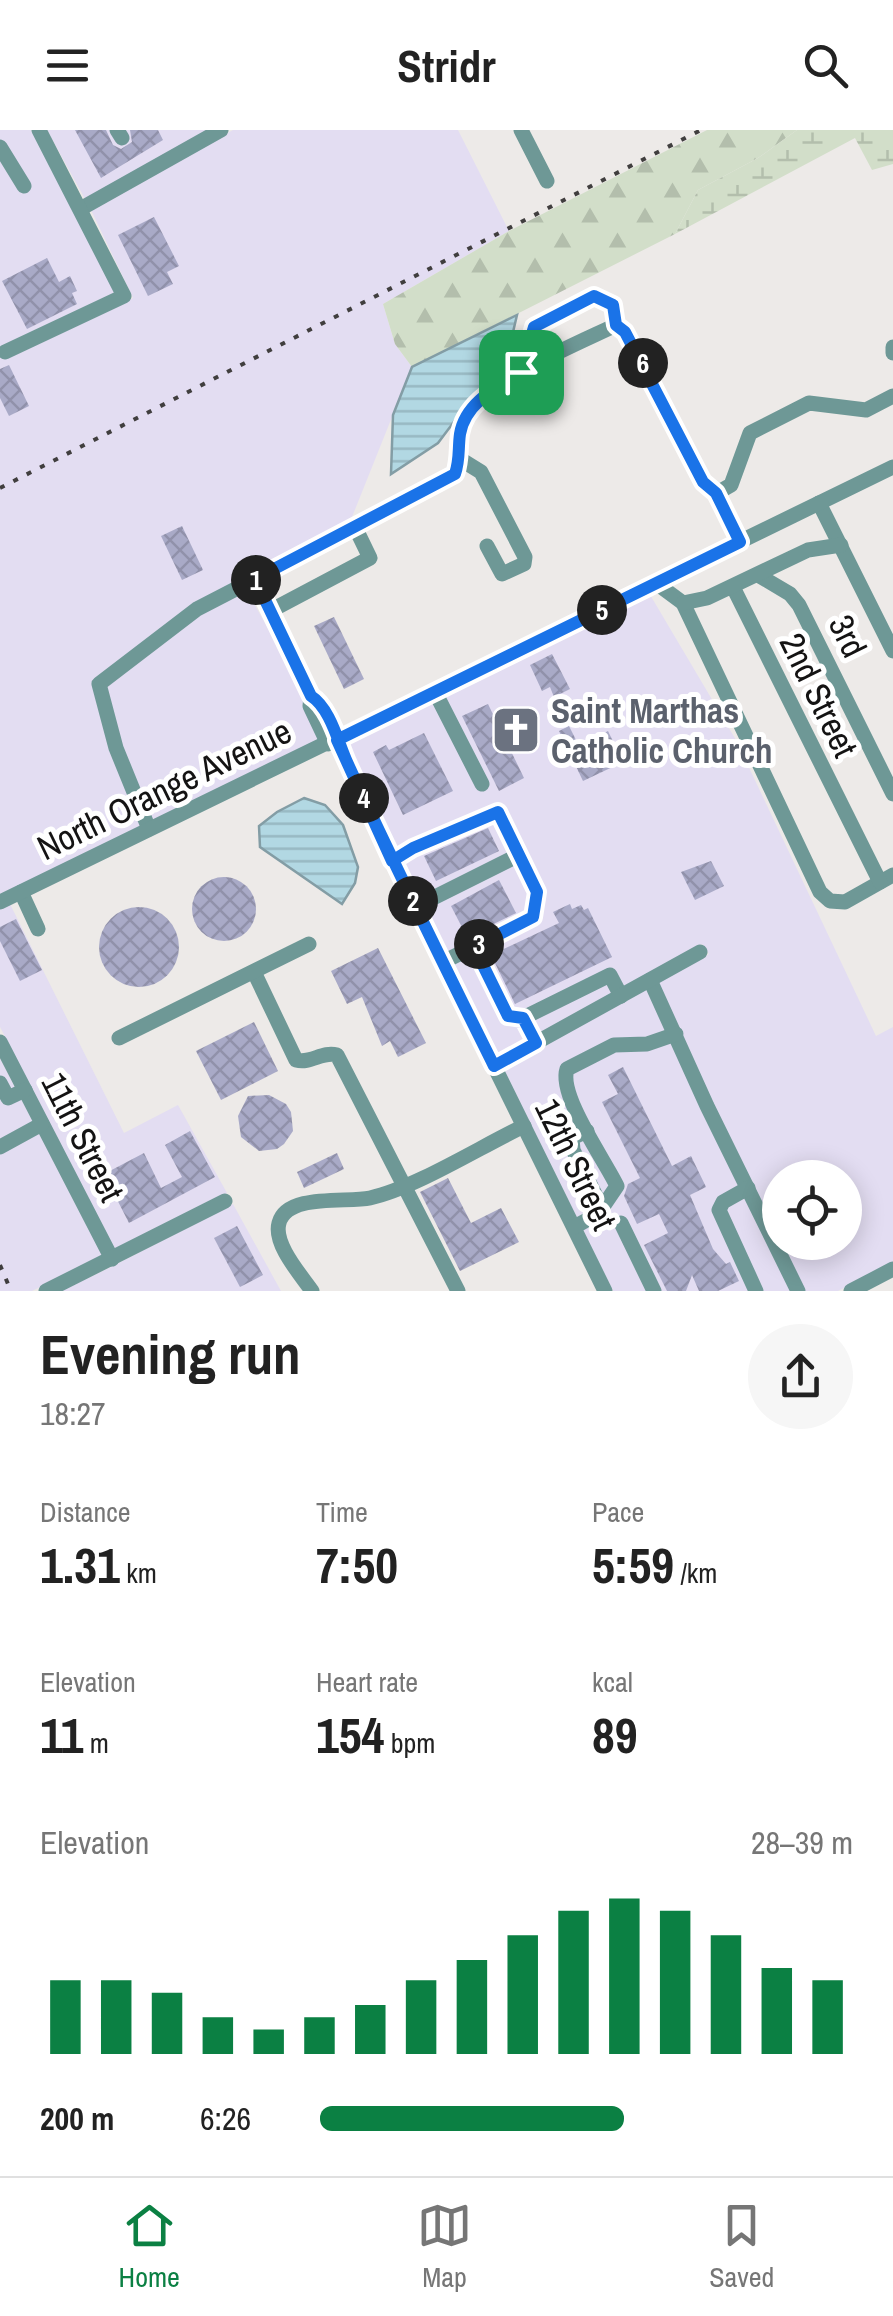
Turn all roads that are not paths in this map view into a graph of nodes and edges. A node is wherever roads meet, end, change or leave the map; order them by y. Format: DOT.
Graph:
graph roads {
  1 [pos="39,130"];
  2 [pos="221,130"];
  3 [pos="521,130"];
  4 [pos="0,147"];
  5 [pos="548,180"];
  6 [pos="24,186"];
  7 [pos="82,208"];
  8 [pos="616,325"];
  9 [pos="5,352"];
  10 [pos="521,372"];
  11 [pos="893,396"];
  12 [pos="460,459"];
  13 [pos="893,466"];
  14 [pos="716,493"];
  15 [pos="819,502"];
  16 [pos="355,527"];
  17 [pos="740,542"];
  18 [pos="841,545"];
  19 [pos="487,546"];
  20 [pos="758,575"];
  21 [pos="255,579"];
  22 [pos="656,583"];
  23 [pos="734,587"];
  24 [pos="683,602"];
  25 [pos="270,611"];
  26 [pos="893,650"];
  27 [pos="435,692"];
  28 [pos="333,742"];
  29 [pos="482,784"];
  30 [pos="893,794"];
  31 [pos="149,829"];
  32 [pos="519,855"];
  33 [pos="392,861"];
  34 [pos="886,879"];
  35 [pos="21,892"];
  36 [pos="0,902"];
  37 [pos="415,907"];
  38 [pos="38,928"];
  39 [pos="310,944"];
  40 [pos="474,947"];
  41 [pos="700,952"];
  42 [pos="443,962"];
  43 [pos="254,972"];
  44 [pos="650,980"];
  45 [pos="622,996"];
  46 [pos="523,1018"];
  47 [pos="676,1034"];
  48 [pos="118,1038"];
  49 [pos="0,1042"];
  50 [pos="536,1043"];
  51 [pos="4,1060"];
  52 [pos="494,1066"];
  53 [pos="0,1083"];
  54 [pos="24,1090"];
  55 [pos="42,1124"];
  56 [pos="524,1126"];
  57 [pos="588,1131"];
  58 [pos="0,1146"];
  59 [pos="404,1185"];
  60 [pos="748,1188"];
  61 [pos="225,1201"];
  62 [pos="602,1208"];
  63 [pos="621,1223"];
  64 [pos="574,1227"];
  65 [pos="112,1259"];
  66 [pos="893,1269"];
  67 [pos="878,1285"];
  68 [pos="603,1290"];
  69 [pos="651,1290"];
  70 [pos="46,1291"];
  71 [pos="312,1291"];
  72 [pos="458,1291"];
  73 [pos="756,1291"];
  74 [pos="798,1291"];
  75 [pos="851,1291"];
  1 -- 7 [label="street"];
  2 -- 7 [label="street"];
  3 -- 5 [label="street"];
  4 -- 6 [label="street"];
  7 -- 9 [label="street"];
  8 -- 10 [label="street"];
  8 -- 10 [label="street"];
  8 -- 14 [label="street"];
  10 -- 12 [label="street"];
  11 -- 14 [label="street"];
  12 -- 16 [label="street"];
  12 -- 19 [label="street"];
  13 -- 15 [label="street, North Orange Avenue"];
  14 -- 17 [label="street"];
  15 -- 17 [label="street, North Orange Avenue"];
  15 -- 18 [label="street"];
  16 -- 21 [label="street"];
  16 -- 25 [label="street"];
  17 -- 22 [label="street, North Orange Avenue"];
  18 -- 20 [label="street"];
  18 -- 26 [label="street"];
  20 -- 23 [label="street"];
  20 -- 30 [label="street, 3rd"];
  21 -- 25 [label="street, 12th Street"];
  21 -- 31 [label="street"];
  22 -- 24 [label="street"];
  22 -- 27 [label="street, North Orange Avenue"];
  23 -- 24 [label="street"];
  23 -- 34 [label="street, 2nd Street"];
  24 -- 34 [label="street"];
  25 -- 28 [label="street, 12th Street"];
  27 -- 28 [label="street, North Orange Avenue"];
  27 -- 29 [label="street"];
  28 -- 31 [label="street, North Orange Avenue"];
  28 -- 33 [label="street, 12th Street"];
  31 -- 35 [label="street, North Orange Avenue"];
  32 -- 33 [label="street"];
  32 -- 37 [label="street"];
  32 -- 40 [label="street"];
  33 -- 37 [label="street, 12th Street"];
  35 -- 36 [label="street, North Orange Avenue"];
  35 -- 38 [label="street"];
  37 -- 42 [label="street, 12th Street"];
  39 -- 43 [label="street"];
  40 -- 42 [label="street"];
  40 -- 46 [label="street"];
  41 -- 44 [label="street"];
  42 -- 52 [label="street, 12th Street"];
  43 -- 48 [label="street"];
  43 -- 59 [label="street"];
  44 -- 45 [label="street"];
  44 -- 47 [label="street"];
  45 -- 46 [label="street"];
  45 -- 50 [label="street"];
  46 -- 50 [label="street"];
  47 -- 57 [label="street"];
  47 -- 60 [label="street"];
  49 -- 51 [label="street, 11th Street"];
  50 -- 52 [label="street"];
  51 -- 54 [label="street, 11th Street"];
  52 -- 56 [label="street, 12th Street"];
  53 -- 54 [label="street"];
  54 -- 55 [label="street, 11th Street"];
  55 -- 58 [label="street"];
  55 -- 65 [label="street, 11th Street"];
  56 -- 59 [label="street"];
  56 -- 64 [label="street, 12th Street"];
  57 -- 62 [label="street"];
  57 -- 62 [label="street"];
  59 -- 71 [label="street"];
  59 -- 72 [label="street"];
  60 -- 73 [label="street"];
  60 -- 74 [label="street"];
  61 -- 65 [label="street"];
  62 -- 64 [label="street"];
  63 -- 69 [label="street"];
  64 -- 68 [label="street, 12th Street"];
  65 -- 70 [label="street"];
  66 -- 67 [label="street"];
  67 -- 75 [label="street"];
}
